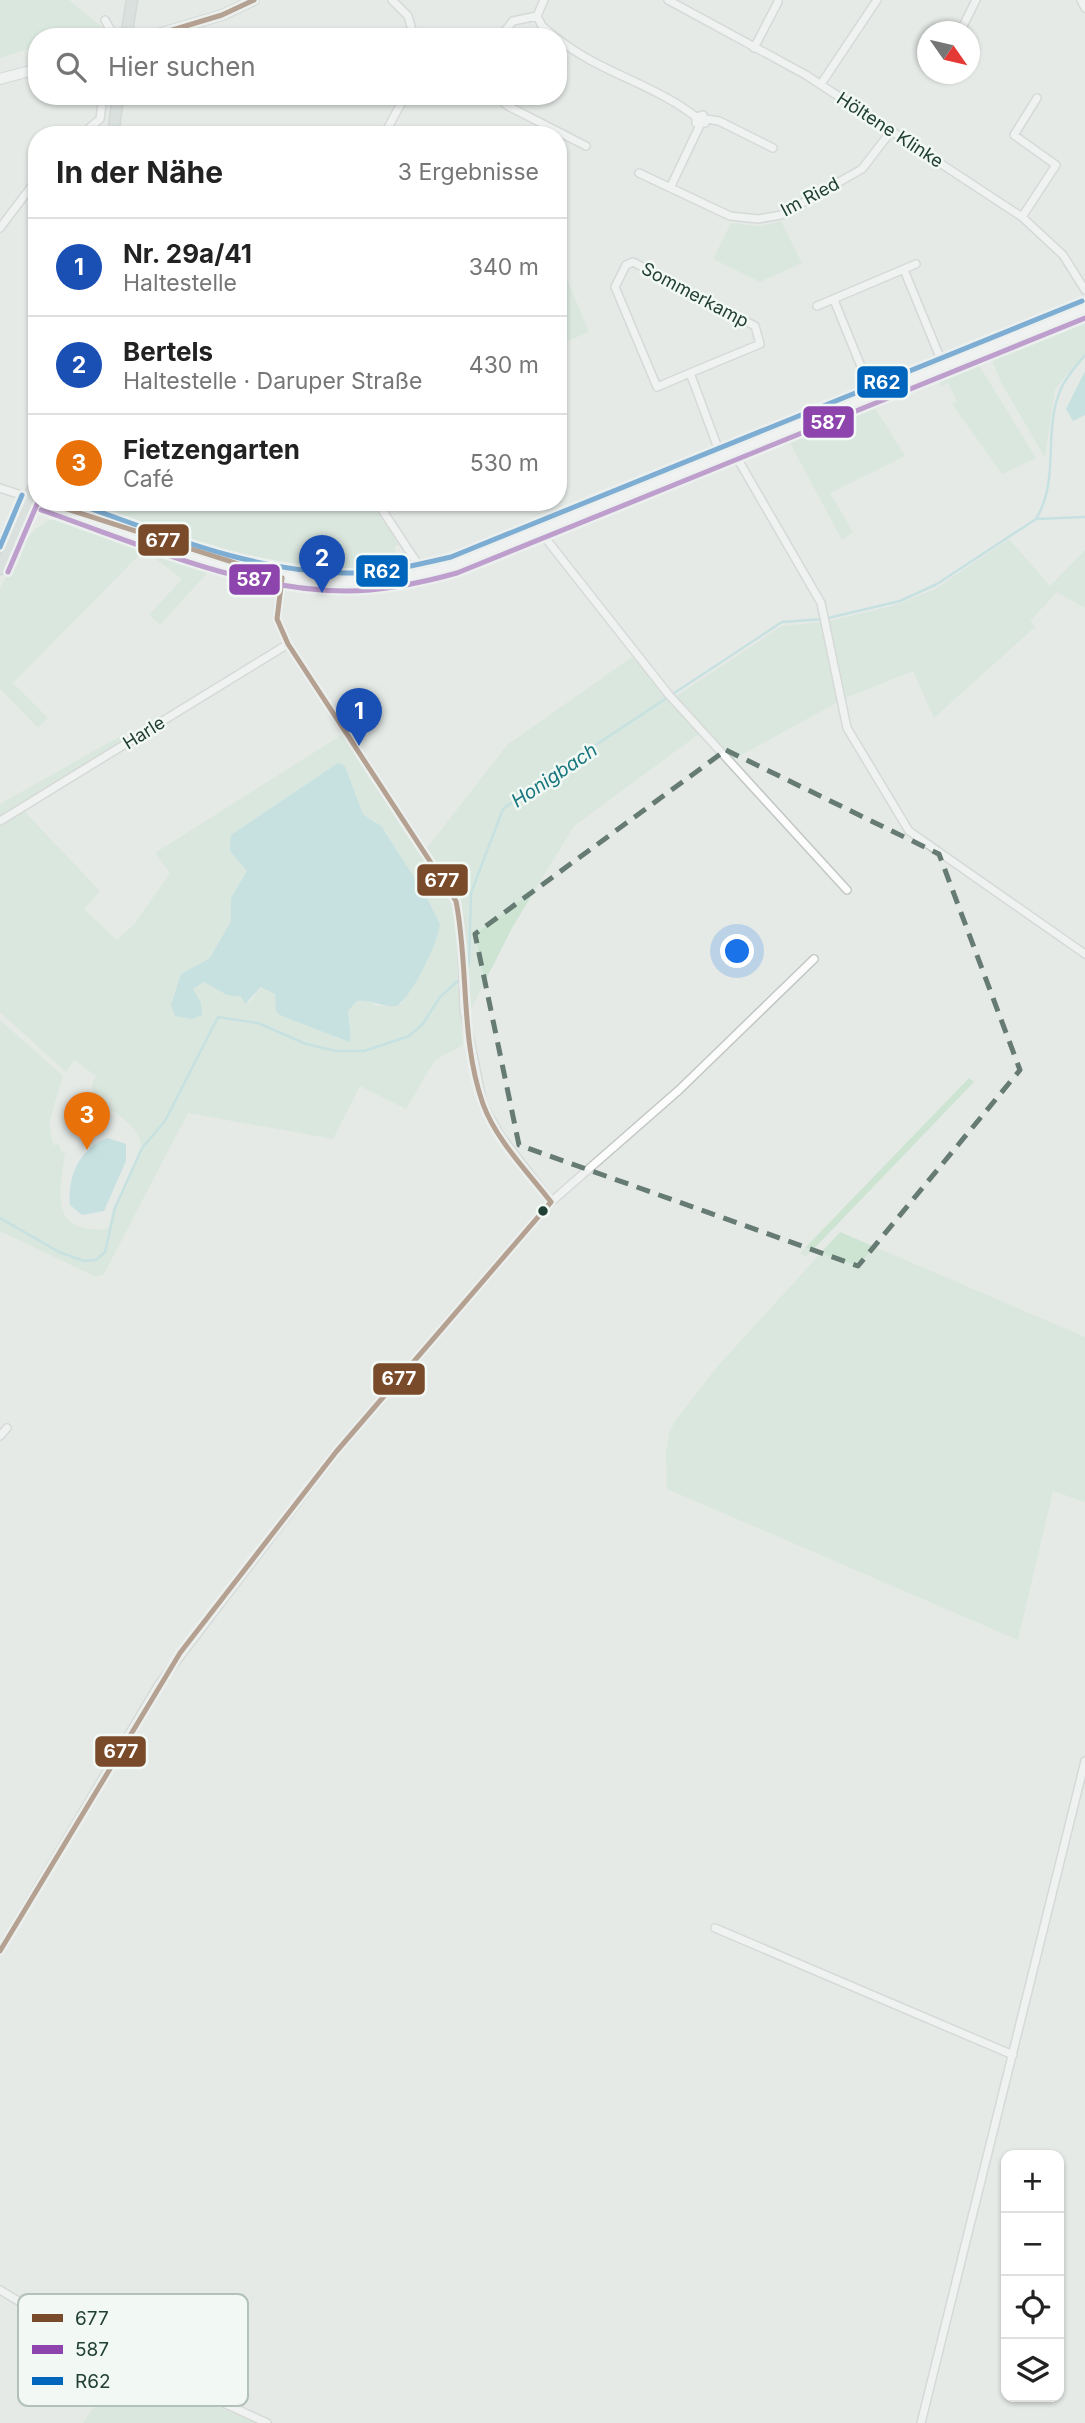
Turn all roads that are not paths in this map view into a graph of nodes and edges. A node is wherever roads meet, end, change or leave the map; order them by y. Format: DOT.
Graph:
graph roads {
  1 [pos="132,0"];
  2 [pos="254,0"];
  3 [pos="392,0"];
  4 [pos="544,0"];
  5 [pos="668,0"];
  6 [pos="877,0"];
  7 [pos="976,0"];
  8 [pos="1082,0"];
  9 [pos="778,2"];
  10 [pos="1085,8"];
  11 [pos="537,16"];
  12 [pos="105,20"];
  13 [pos="966,21"];
  14 [pos="109,28"];
  15 [pos="127,28"];
  16 [pos="179,28"];
  17 [pos="411,28"];
  18 [pos="507,28"];
  19 [pos="544,28"];
  20 [pos="567,45"];
  21 [pos="754,48"];
  22 [pos="28,71"];
  23 [pos="0,79"];
  24 [pos="821,84"];
  25 [pos="1037,98"];
  26 [pos="102,105"];
  27 [pos="117,105"];
  28 [pos="400,105"];
  29 [pos="507,105"];
  30 [pos="703,122"];
  31 [pos="91,126"];
  32 [pos="114,126"];
  33 [pos="389,126"];
  34 [pos="547,126"];
  35 [pos="891,130"];
  36 [pos="567,136"];
  37 [pos="586,146"];
  38 [pos="773,148"];
  39 [pos="639,173"];
  40 [pos="671,186"];
  41 [pos="28,191"];
  42 [pos="1022,217"];
  43 [pos="0,228"];
  44 [pos="916,264"];
  45 [pos="904,270"];
  46 [pos="1085,290"];
  47 [pos="834,300"];
  48 [pos="817,306"];
  49 [pos="1085,309"];
  50 [pos="944,367"];
  51 [pos="690,373"];
  52 [pos="873,396"];
  53 [pos="733,451"];
  54 [pos="722,456"];
  55 [pos="0,488"];
  56 [pos="28,497"];
  57 [pos="28,510"];
  58 [pos="72,511"];
  59 [pos="383,511"];
  60 [pos="539,530"];
  61 [pos="0,569"];
  62 [pos="425,575"];
  63 [pos="282,578"];
  64 [pos="288,644"];
  65 [pos="0,821"];
  66 [pos="846,890"];
  67 [pos="1085,954"];
  68 [pos="814,959"];
  69 [pos="551,1202"];
  70 [pos="7,1428"];
  71 [pos="0,1437"];
  72 [pos="1085,1761"];
  73 [pos="715,1927"];
  74 [pos="0,1952"];
  75 [pos="1013,2055"];
  76 [pos="0,2290"];
  77 [pos="18,2301"];
  78 [pos="230,2406"];
  79 [pos="267,2423"];
  80 [pos="921,2423"];
  1 -- 15 [label="main road"];
  2 -- 16 [label="street"];
  3 -- 17 [label="street"];
  4 -- 11 [label="street"];
  5 -- 21 [label="street, Höltene Klinke"];
  6 -- 24 [label="street"];
  7 -- 13 [label="street"];
  8 -- 10 [label="street"];
  9 -- 21 [label="street"];
  11 -- 18 [label="street"];
  11 -- 19 [label="street"];
  12 -- 14 [label="street"];
  20 -- 30 [label="street"];
  21 -- 24 [label="street, Höltene Klinke"];
  22 -- 23 [label="street"];
  24 -- 35 [label="street, Höltene Klinke"];
  25 -- 42 [label="street"];
  26 -- 31 [label="street"];
  27 -- 32 [label="main road"];
  28 -- 33 [label="street"];
  29 -- 34 [label="street"];
  30 -- 38 [label="street"];
  30 -- 40 [label="street"];
  35 -- 40 [label="street, Im Ried"];
  35 -- 42 [label="street, Höltene Klinke"];
  36 -- 37 [label="street"];
  39 -- 40 [label="street, Im Ried"];
  41 -- 43 [label="street"];
  42 -- 46 [label="street, Höltene Klinke"];
  44 -- 45 [label="street"];
  45 -- 47 [label="street"];
  45 -- 50 [label="street"];
  47 -- 48 [label="street"];
  47 -- 52 [label="street"];
  49 -- 50 [label="street"];
  50 -- 52 [label="street"];
  51 -- 51 [label="street, Sommerkamp"];
  51 -- 54 [label="street"];
  52 -- 53 [label="street"];
  53 -- 54 [label="street"];
  53 -- 67 [label="street"];
  54 -- 60 [label="street"];
  55 -- 56 [label="street"];
  57 -- 61 [label="main road"];
  58 -- 63 [label="street"];
  59 -- 62 [label="street"];
  60 -- 62 [label="street"];
  60 -- 66 [label="street"];
  62 -- 63 [label="street"];
  63 -- 64 [label="street"];
  64 -- 65 [label="street, Harle"];
  64 -- 69 [label="street"];
  68 -- 69 [label="street"];
  69 -- 74 [label="street"];
  70 -- 71 [label="street"];
  72 -- 75 [label="street"];
  73 -- 75 [label="street"];
  75 -- 80 [label="street"];
  76 -- 77 [label="street"];
  78 -- 79 [label="street"];
}
